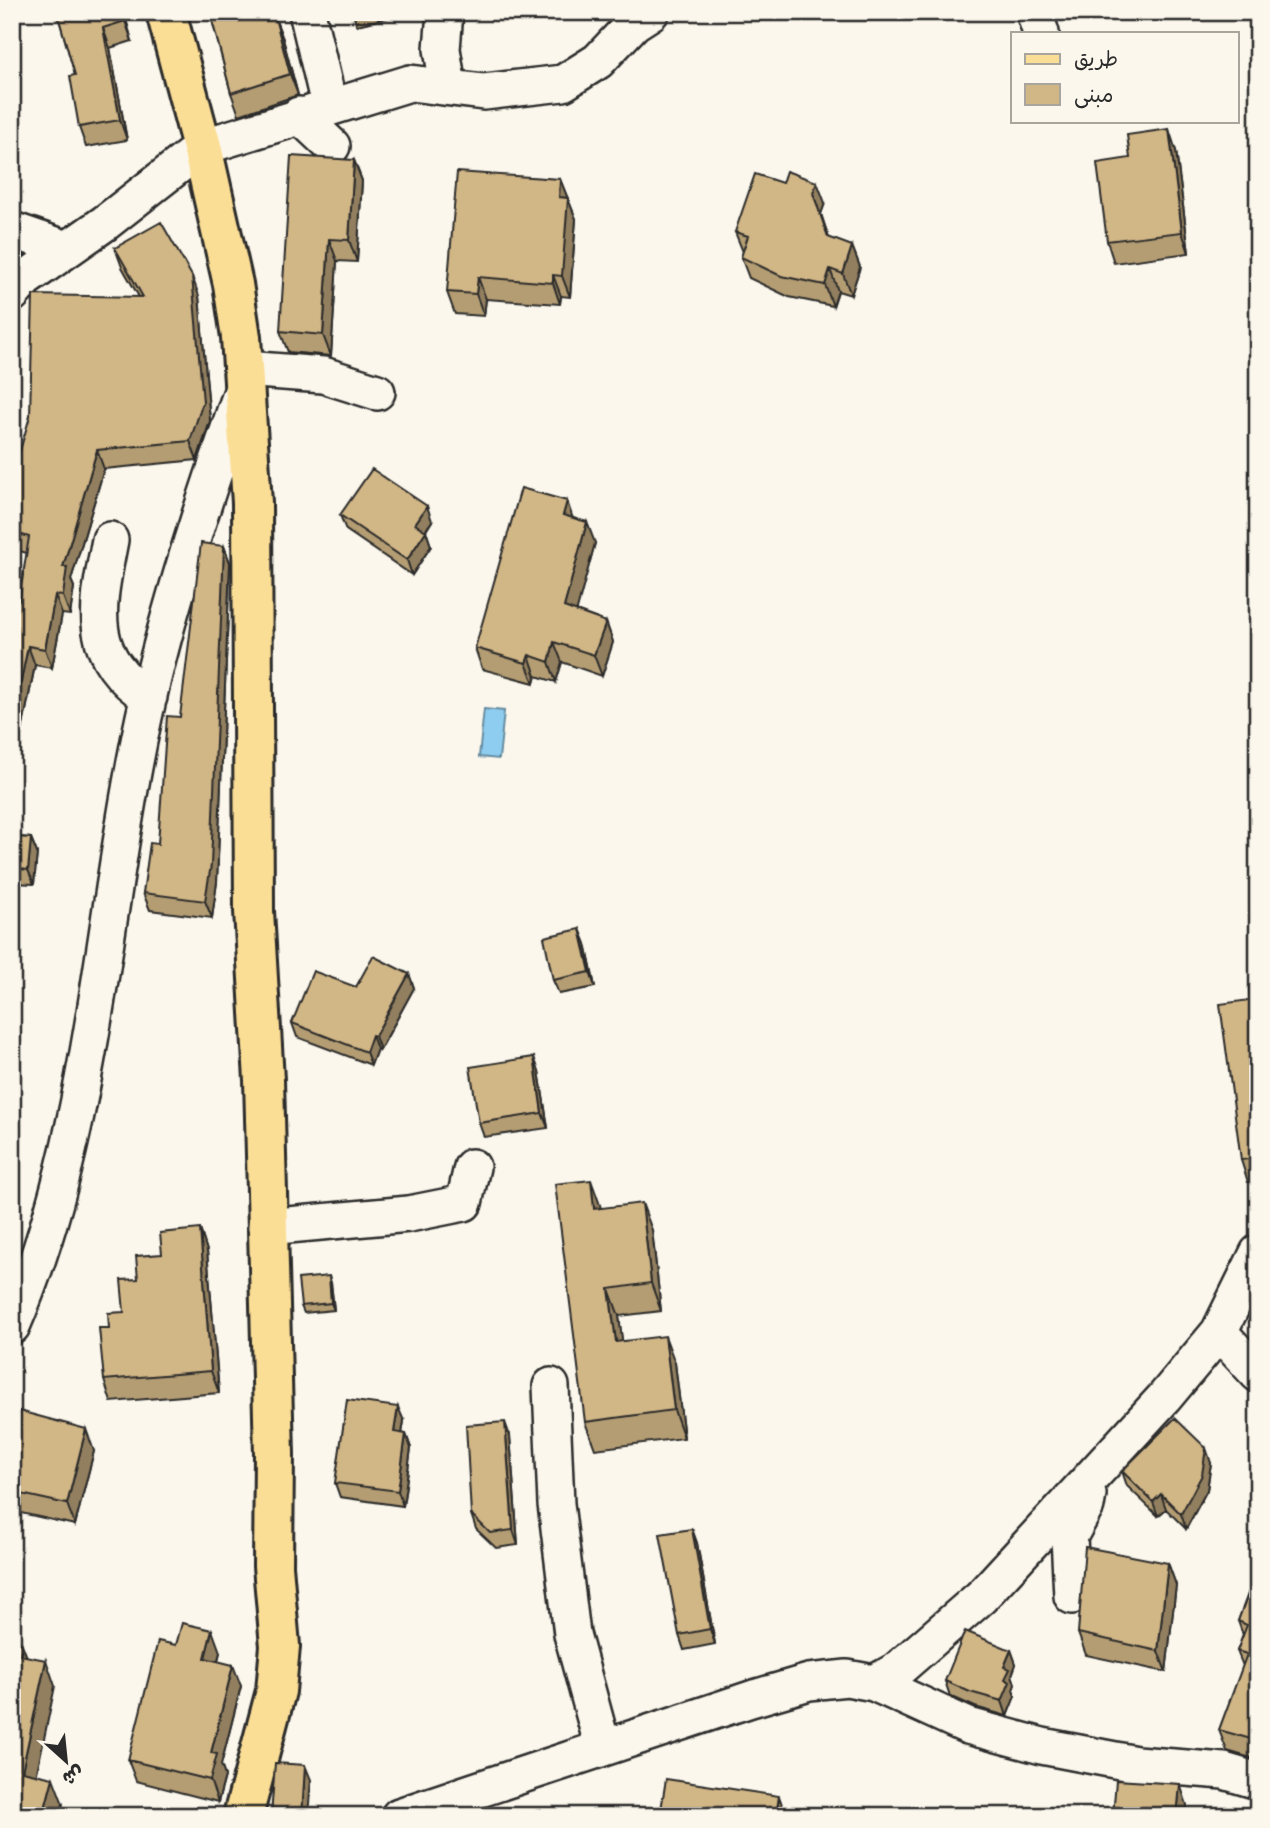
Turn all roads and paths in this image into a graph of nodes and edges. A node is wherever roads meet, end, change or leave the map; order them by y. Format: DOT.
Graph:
graph roads {
  1 [pos="166,12"];
  2 [pos="307,12"];
  3 [pos="445,12"];
  4 [pos="651,12"];
  5 [pos="1034,12"];
  6 [pos="1041,32"];
  7 [pos="448,86"];
  8 [pos="314,110"];
  9 [pos="332,146"];
  10 [pos="202,147"];
  11 [pos="12,230"];
  12 [pos="67,249"];
  13 [pos="12,294"];
  14 [pos="245,375"];
  15 [pos="377,392"];
  16 [pos="110,540"];
  17 [pos="149,696"];
  18 [pos="472,1167"];
  19 [pos="266,1227"];
  20 [pos="1258,1253"];
  21 [pos="12,1326"];
  22 [pos="1219,1332"];
  23 [pos="1258,1374"];
  24 [pos="551,1386"];
  25 [pos="1091,1477"];
  26 [pos="1072,1596"];
  27 [pos="874,1683"];
  28 [pos="603,1748"];
  29 [pos="1258,1781"];
  30 [pos="243,1816"];
  31 [pos="399,1816"];
  1 -- 10 [label="main road"];
  2 -- 8 [label="street"];
  3 -- 7 [label="street"];
  4 -- 7 [label="street"];
  5 -- 6 [label="street"];
  7 -- 8 [label="street"];
  8 -- 9 [label="street"];
  8 -- 10 [label="street"];
  10 -- 12 [label="street"];
  10 -- 14 [label="main road"];
  11 -- 12 [label="street"];
  12 -- 13 [label="street"];
  14 -- 15 [label="street"];
  14 -- 17 [label="street"];
  14 -- 19 [label="main road"];
  16 -- 17 [label="street"];
  17 -- 21 [label="street"];
  18 -- 19 [label="street"];
  19 -- 30 [label="main road"];
  20 -- 22 [label="street"];
  22 -- 23 [label="street"];
  22 -- 25 [label="street"];
  24 -- 28 [label="street"];
  25 -- 26 [label="street"];
  25 -- 27 [label="street"];
  27 -- 28 [label="street"];
  27 -- 29 [label="street"];
  28 -- 31 [label="street"];
}
